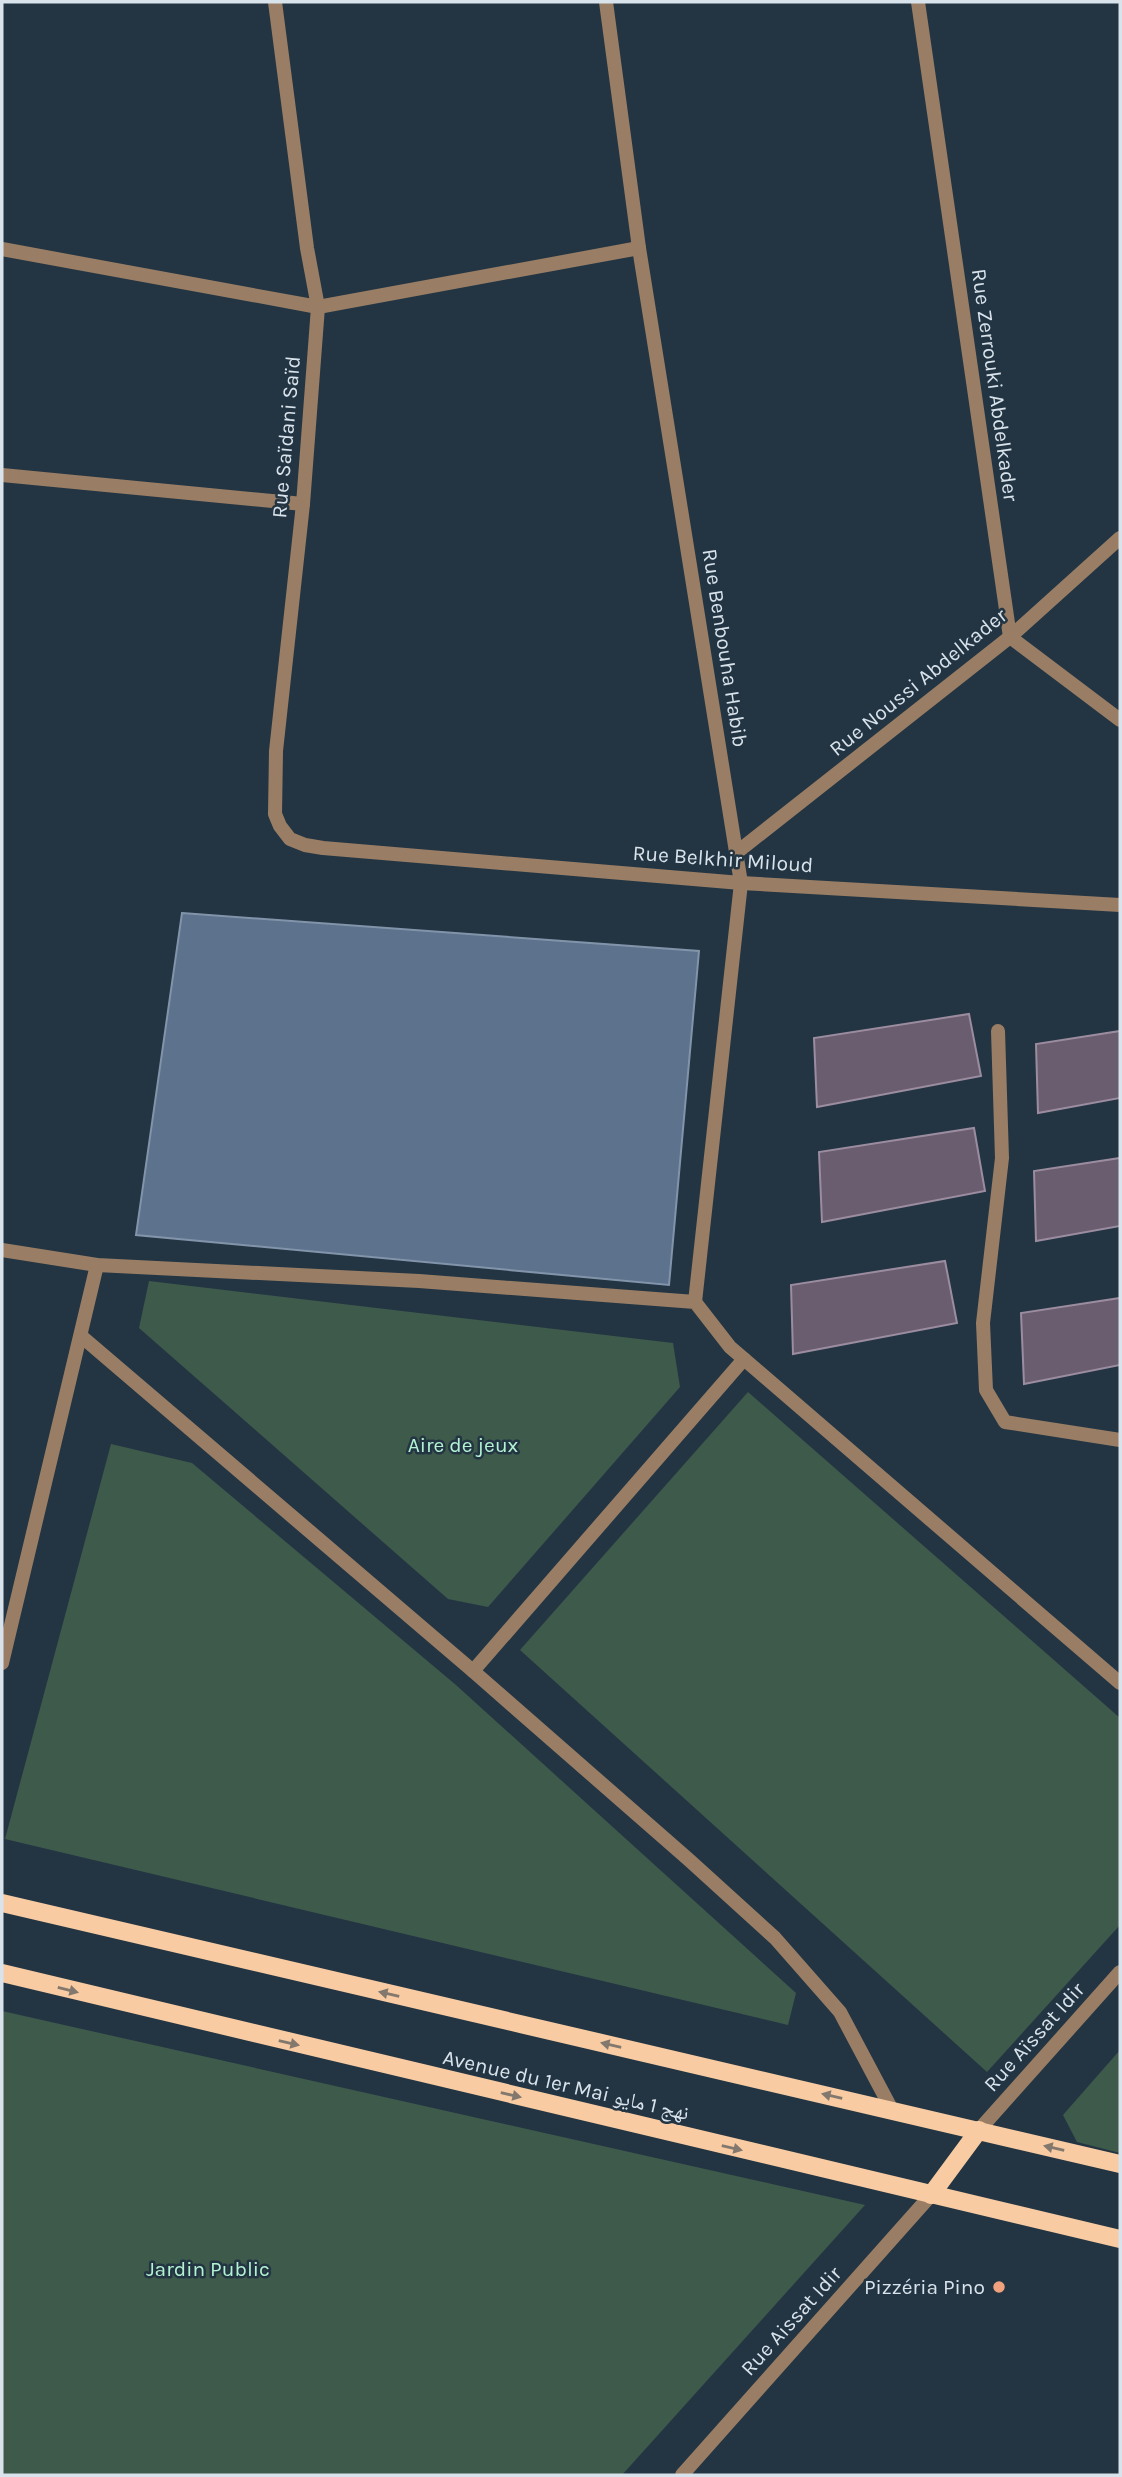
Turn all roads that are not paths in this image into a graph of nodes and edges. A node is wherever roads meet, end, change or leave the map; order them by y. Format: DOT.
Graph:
graph roads {
  1 [pos="275,2"];
  2 [pos="606,2"];
  3 [pos="918,2"];
  4 [pos="639,248"];
  5 [pos="2,249"];
  6 [pos="318,307"];
  7 [pos="2,475"];
  8 [pos="303,504"];
  9 [pos="1120,538"];
  10 [pos="1010,637"];
  11 [pos="1120,720"];
  12 [pos="323,848"];
  13 [pos="736,853"];
  14 [pos="741,883"];
  15 [pos="1120,905"];
  16 [pos="998,1031"];
  17 [pos="2,1250"];
  18 [pos="97,1265"];
  19 [pos="695,1303"];
  20 [pos="81,1336"];
  21 [pos="744,1359"];
  22 [pos="1120,1440"];
  23 [pos="2,1662"];
  24 [pos="473,1671"];
  25 [pos="1120,1683"];
  26 [pos="2,1903"];
  27 [pos="1120,1972"];
  28 [pos="2,1973"];
  29 [pos="892,2110"];
  30 [pos="979,2130"];
  31 [pos="1120,2164"];
  32 [pos="931,2195"];
  33 [pos="1120,2239"];
  34 [pos="690,2472"];
  1 -- 6 [label="street, Rue Saïdani Saïd"];
  2 -- 4 [label="street, Rue Benbouha Habib"];
  3 -- 10 [label="street, Rue Zerrouki Abdelkader"];
  4 -- 6 [label="street"];
  4 -- 13 [label="street, Rue Benbouha Habib"];
  5 -- 6 [label="street"];
  6 -- 8 [label="street, Rue Saïdani Saïd"];
  7 -- 8 [label="street"];
  8 -- 12 [label="street, Rue Saïdani Saïd"];
  9 -- 10 [label="street, Rue Noussi Abdelkader"];
  10 -- 11 [label="street"];
  10 -- 13 [label="street, Rue Noussi Abdelkader"];
  12 -- 14 [label="street, Rue Belkhir Miloud"];
  13 -- 14 [label="street, Rue Benbouha Habib"];
  14 -- 15 [label="street, Rue Belkhir Miloud"];
  14 -- 19 [label="street, Rue Benbouha Habib"];
  16 -- 22 [label="street"];
  17 -- 18 [label="street"];
  18 -- 19 [label="street"];
  18 -- 20 [label="street"];
  19 -- 21 [label="street"];
  20 -- 23 [label="street"];
  20 -- 24 [label="street"];
  21 -- 24 [label="street"];
  21 -- 25 [label="street"];
  24 -- 29 [label="street"];
  29 -- 26 [label="main road, one-way"];
  27 -- 30 [label="street, Rue Aïssat Idir"];
  28 -- 32 [label="main road, Avenue du 1er Mai نهج 1 مايو, one-way"];
  29 -- 30 [label="main road"];
  31 -- 30 [label="main road, one-way"];
  30 -- 32 [label="main road"];
  32 -- 33 [label="main road, Avenue du 1er Mai نهج 1 مايو"];
  32 -- 34 [label="street, Rue Aissat Idir"];
}
